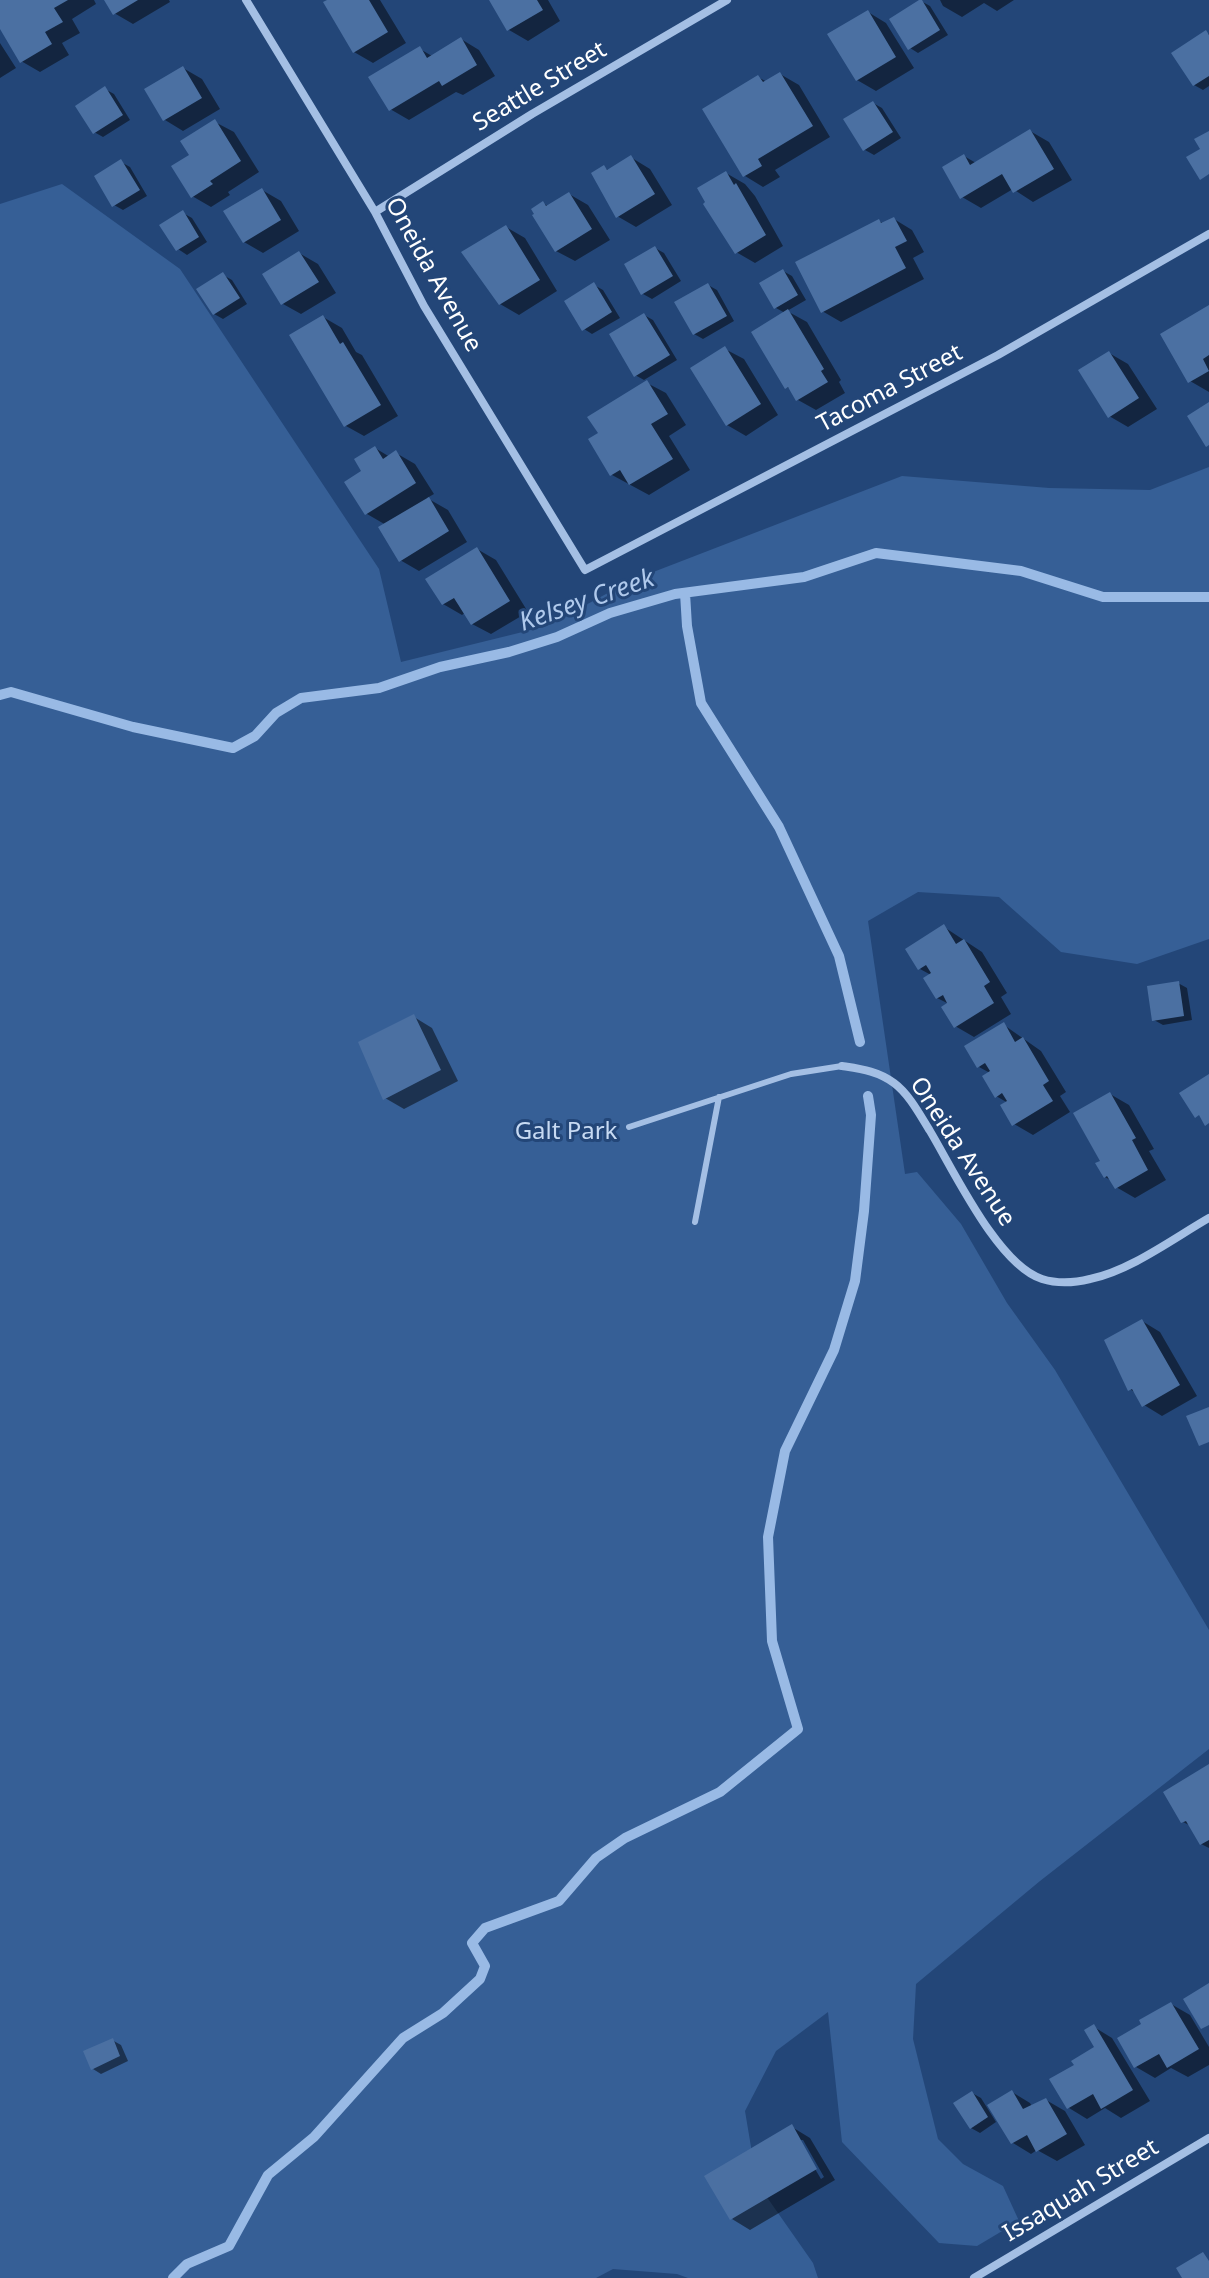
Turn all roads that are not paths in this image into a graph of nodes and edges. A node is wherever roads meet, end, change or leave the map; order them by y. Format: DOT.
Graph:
graph roads {
  1 [pos="246,0"];
  2 [pos="727,0"];
  3 [pos="375,212"];
  4 [pos="1209,234"];
  5 [pos="585,570"];
  6 [pos="842,1066"];
  7 [pos="719,1097"];
  8 [pos="629,1127"];
  9 [pos="1209,1218"];
  10 [pos="695,1222"];
  11 [pos="1209,2138"];
  12 [pos="974,2278"];
  1 -- 3 [label="street, Oneida Avenue"];
  2 -- 3 [label="street, Seattle Street"];
  3 -- 5 [label="street, Oneida Avenue"];
  4 -- 5 [label="street, Tacoma Street"];
  6 -- 7 [label="lane"];
  6 -- 9 [label="street, Oneida Avenue"];
  7 -- 8 [label="lane"];
  7 -- 10 [label="lane"];
  11 -- 12 [label="street, Issaquah Street"];
}
